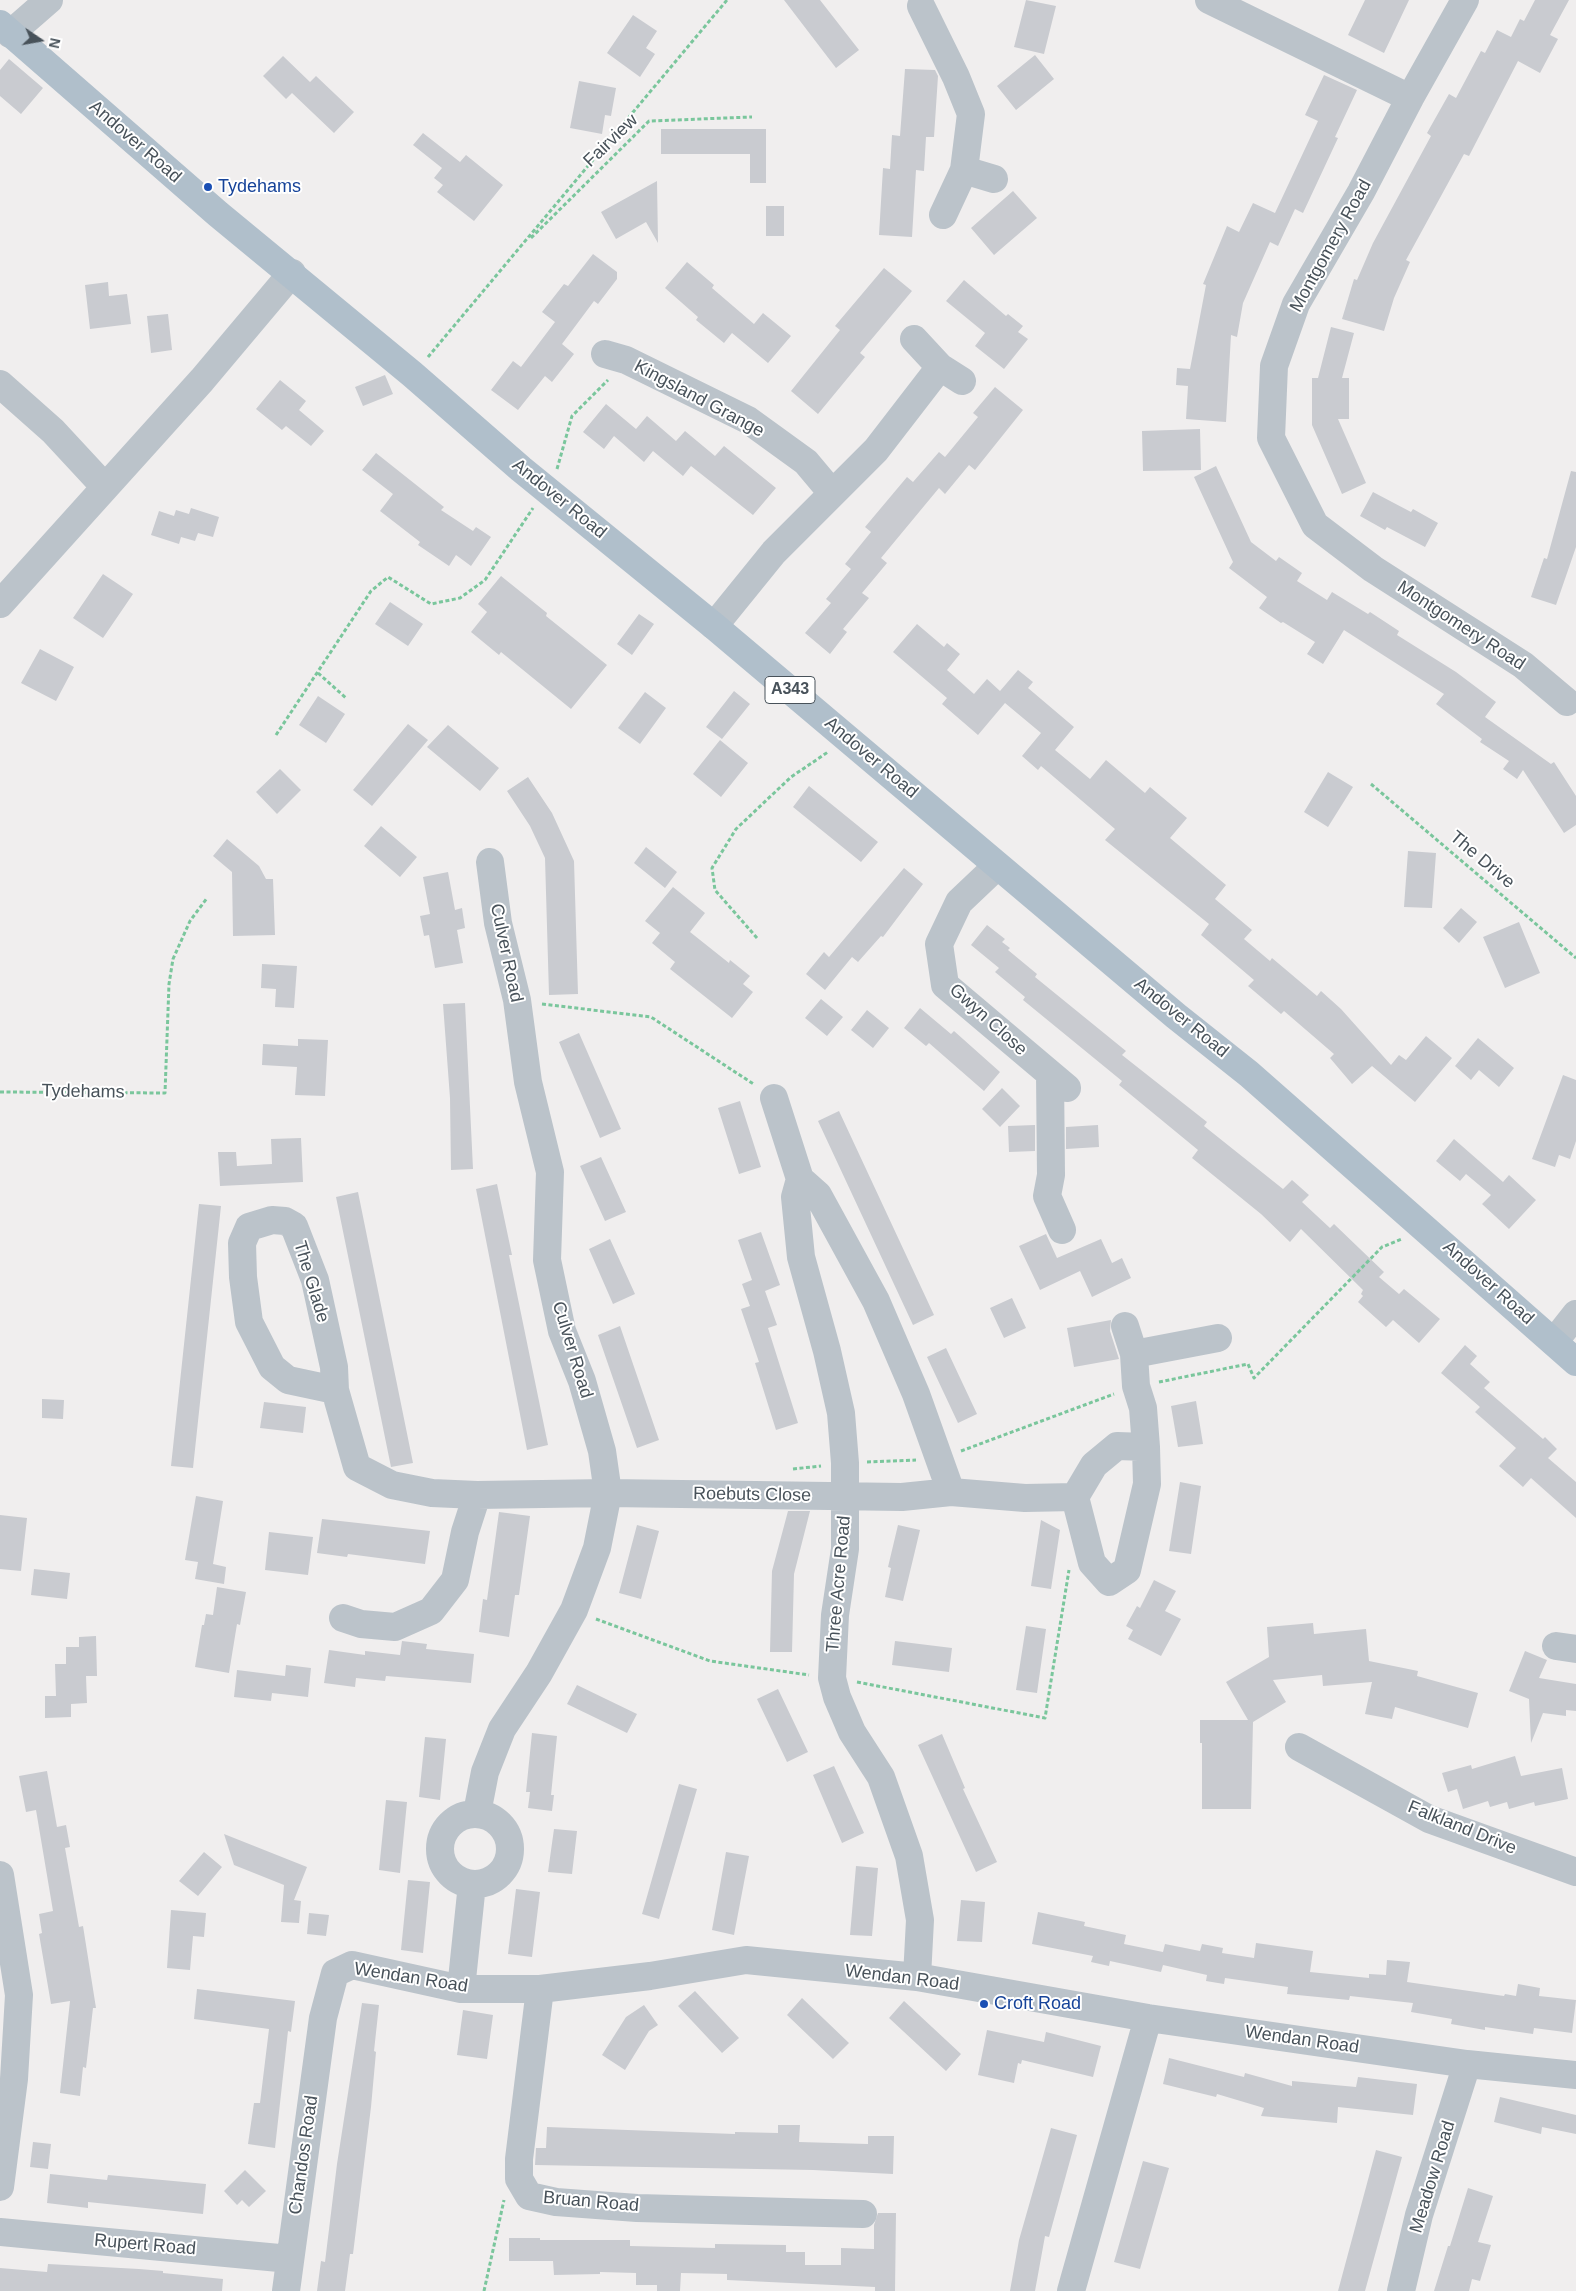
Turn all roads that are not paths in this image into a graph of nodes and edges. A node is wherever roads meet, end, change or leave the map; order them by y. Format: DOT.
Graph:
graph roads {
  1 [pos="49,0"];
  2 [pos="1209,0"];
  3 [pos="1465,0"];
  4 [pos="919,2"];
  5 [pos="5,29"];
  6 [pos="1410,98"];
  7 [pos="964,170"];
  8 [pos="994,179"];
  9 [pos="943,215"];
  10 [pos="292,273"];
  11 [pos="914,339"];
  12 [pos="615,357"];
  13 [pos="0,384"];
  14 [pos="104,486"];
  15 [pos="832,493"];
  16 [pos="0,604"];
  17 [pos="714,626"];
  18 [pos="1573,702"];
  19 [pos="490,862"];
  20 [pos="997,866"];
  21 [pos="774,1098"];
  22 [pos="800,1179"];
  23 [pos="1062,1230"];
  24 [pos="1576,1314"];
  25 [pos="1125,1326"];
  26 [pos="1218,1338"];
  27 [pos="1554,1342"];
  28 [pos="1134,1354"];
  29 [pos="1576,1362"];
  30 [pos="335,1390"];
  31 [pos="1146,1447"];
  32 [pos="951,1492"];
  33 [pos="608,1493"];
  34 [pos="477,1496"];
  35 [pos="846,1496"];
  36 [pos="1075,1497"];
  37 [pos="343,1618"];
  38 [pos="1299,1747"];
  39 [pos="477,1813"];
  40 [pos="1576,1872"];
  41 [pos="0,1874"];
  42 [pos="472,1884"];
  43 [pos="917,1977"];
  44 [pos="461,1989"];
  45 [pos="540,1989"];
  46 [pos="323,2018"];
  47 [pos="1148,2018"];
  48 [pos="1467,2064"];
  49 [pos="1576,2075"];
  50 [pos="0,2187"];
  51 [pos="863,2214"];
  52 [pos="0,2232"];
  53 [pos="290,2259"];
  54 [pos="286,2291"];
  55 [pos="1070,2291"];
  56 [pos="1401,2291"];
  1 -- 5 [label="street"];
  2 -- 6 [label="street"];
  3 -- 6 [label="street, Montgomery Road"];
  4 -- 7 [label="street"];
  5 -- 10 [label="main road, Andover Road / A343"];
  6 -- 18 [label="street, Montgomery Road"];
  7 -- 8 [label="street"];
  7 -- 9 [label="street"];
  10 -- 14 [label="street"];
  10 -- 17 [label="main road, Andover Road / A343"];
  11 -- 15 [label="street"];
  12 -- 15 [label="street, Kingsland Grange"];
  13 -- 14 [label="street"];
  14 -- 16 [label="street"];
  15 -- 17 [label="street"];
  17 -- 20 [label="main road, Andover Road / A343"];
  19 -- 33 [label="street, Culver Road"];
  20 -- 23 [label="street, Gwyn Close"];
  20 -- 27 [label="main road, Andover Road / A343"];
  21 -- 22 [label="street, Three Acre Road"];
  22 -- 32 [label="street, Three Acre Road"];
  22 -- 35 [label="street, Three Acre Road"];
  24 -- 27 [label="street"];
  25 -- 28 [label="street"];
  26 -- 28 [label="street"];
  27 -- 29 [label="main road, Andover Road / A343"];
  28 -- 31 [label="street"];
  30 -- 30 [label="street, The Glade"];
  30 -- 34 [label="street, The Glade"];
  31 -- 36 [label="street"];
  31 -- 36 [label="street"];
  32 -- 35 [label="street, Roebuts Close"];
  32 -- 36 [label="street, Roebuts Close"];
  33 -- 34 [label="street, The Glade"];
  33 -- 35 [label="street, Roebuts Close"];
  33 -- 39 [label="street, Culver Road"];
  34 -- 37 [label="street"];
  35 -- 43 [label="street, Three Acre Road"];
  38 -- 40 [label="street, Falkland Drive"];
  39 -- 42 [label="street"];
  39 -- 42 [label="street"];
  41 -- 50 [label="street"];
  42 -- 44 [label="street"];
  43 -- 45 [label="street, Wendan Road"];
  43 -- 47 [label="street, Wendan Road"];
  44 -- 45 [label="street, Wendan Road"];
  44 -- 46 [label="street, Wendan Road"];
  45 -- 51 [label="street, Bruan Road"];
  46 -- 53 [label="street, Chandos Road"];
  47 -- 48 [label="street, Wendan Road"];
  47 -- 55 [label="street"];
  48 -- 49 [label="street, Wendan Road"];
  48 -- 56 [label="street, Meadow Road"];
  52 -- 53 [label="street, Rupert Road"];
  53 -- 54 [label="street, Chandos Road"];
}
